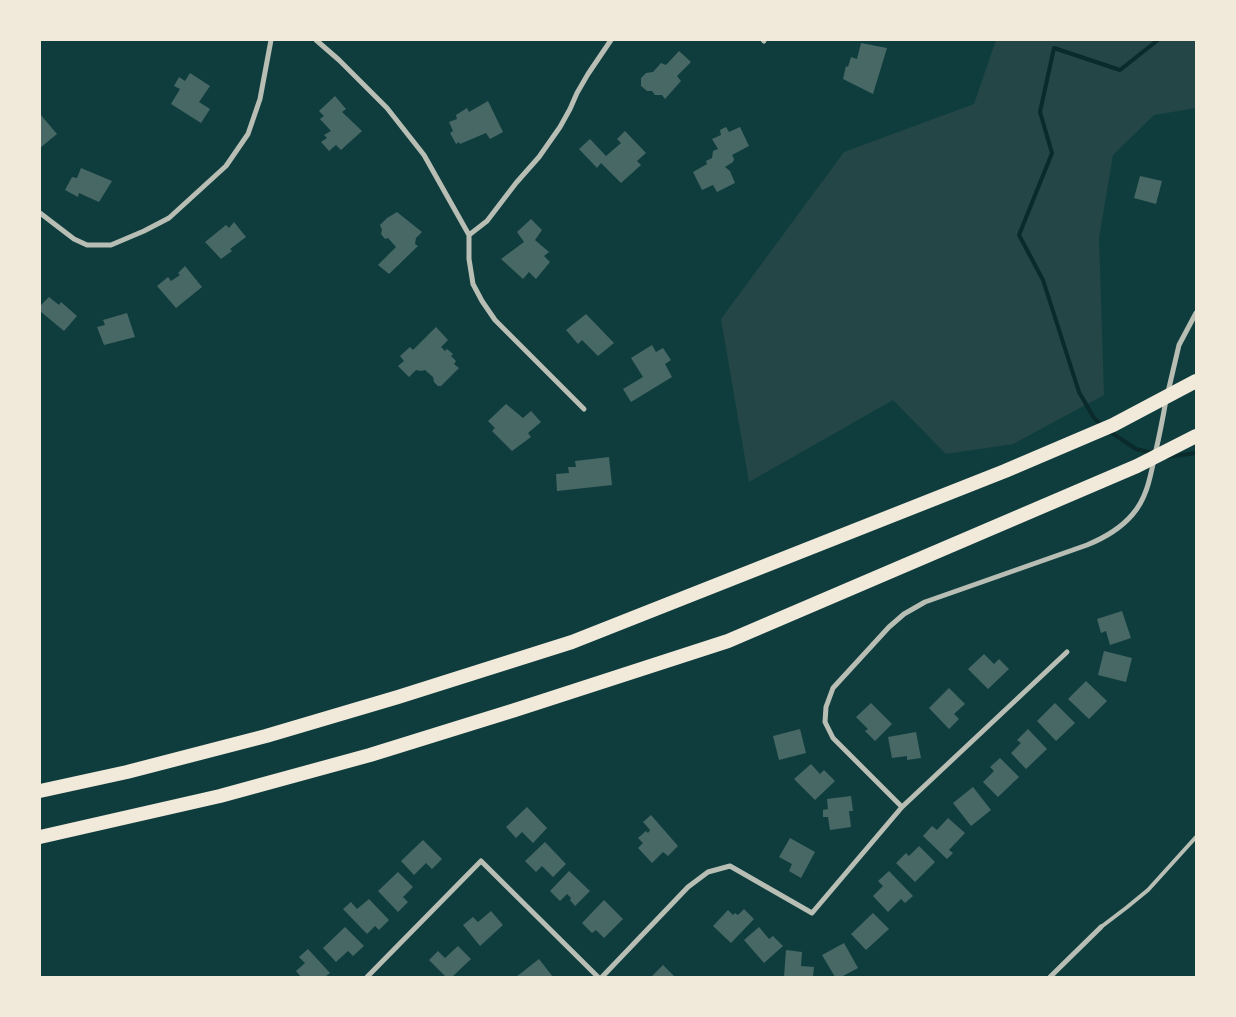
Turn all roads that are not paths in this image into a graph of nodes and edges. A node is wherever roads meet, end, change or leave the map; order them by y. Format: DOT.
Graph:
graph roads {
  1 [pos="271,40"];
  2 [pos="316,40"];
  3 [pos="611,40"];
  4 [pos="40,213"];
  5 [pos="469,235"];
  6 [pos="1196,313"];
  7 [pos="1196,381"];
  8 [pos="584,409"];
  9 [pos="1196,436"];
  10 [pos="1067,652"];
  11 [pos="40,791"];
  12 [pos="902,807"];
  13 [pos="40,837"];
  14 [pos="1196,838"];
  15 [pos="1101,927"];
  16 [pos="367,977"];
  17 [pos="600,977"];
  18 [pos="1050,977"];
  1 -- 4 [label="street"];
  2 -- 5 [label="street"];
  3 -- 5 [label="street"];
  5 -- 8 [label="street"];
  6 -- 12 [label="street"];
  7 -- 11 [label="highway"];
  9 -- 13 [label="highway"];
  10 -- 12 [label="street"];
  12 -- 17 [label="street"];
  14 -- 15 [label="lane"];
  15 -- 18 [label="street"];
  16 -- 17 [label="street"];
}
